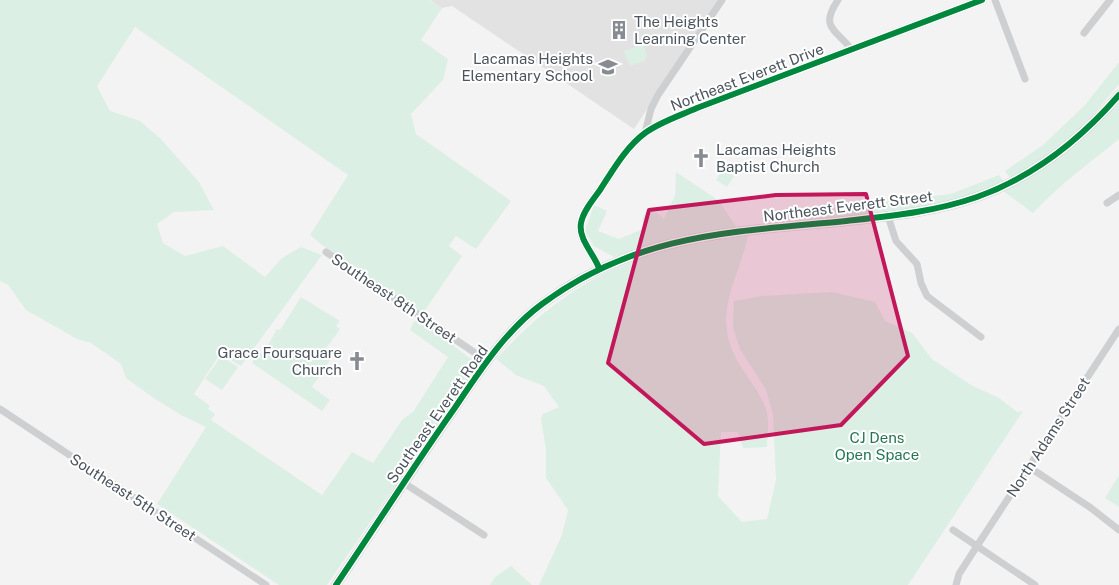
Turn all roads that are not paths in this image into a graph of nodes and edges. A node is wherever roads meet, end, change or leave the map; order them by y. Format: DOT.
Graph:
graph roads {
  1 [pos="722,0"];
  2 [pos="838,0"];
  3 [pos="982,0"];
  4 [pos="995,0"];
  5 [pos="1110,0"];
  6 [pos="1084,33"];
  7 [pos="852,50"];
  8 [pos="1025,79"];
  9 [pos="1119,95"];
  10 [pos="645,133"];
  11 [pos="1119,195"];
  12 [pos="1107,203"];
  13 [pos="888,216"];
  14 [pos="753,230"];
  15 [pos="326,252"];
  16 [pos="599,268"];
  17 [pos="1119,329"];
  18 [pos="981,337"];
  19 [pos="487,361"];
  20 [pos="0,409"];
  21 [pos="1028,467"];
  22 [pos="404,482"];
  23 [pos="953,530"];
  24 [pos="1119,530"];
  25 [pos="484,535"];
  26 [pos="977,546"];
  27 [pos="266,585"];
  28 [pos="336,585"];
  29 [pos="956,585"];
  30 [pos="1035,585"];
  1 -- 10 [label="street"];
  2 -- 7 [label="street"];
  3 -- 7 [label="street, Northeast Everett Drive"];
  4 -- 8 [label="street"];
  5 -- 6 [label="street"];
  7 -- 10 [label="street, Northeast Everett Drive"];
  9 -- 13 [label="main road, Northeast Everett Street"];
  10 -- 16 [label="street, Northeast Everett Drive"];
  11 -- 12 [label="street"];
  13 -- 14 [label="main road, Northeast Everett Street"];
  13 -- 18 [label="street"];
  14 -- 16 [label="main road, Southeast Everett Road"];
  15 -- 19 [label="street, Southeast 8th Street"];
  16 -- 19 [label="main road, Southeast Everett Road"];
  17 -- 21 [label="street, North Adams Street"];
  19 -- 22 [label="main road, Southeast Everett Road"];
  20 -- 27 [label="street, Southeast 5th Street"];
  21 -- 24 [label="street"];
  21 -- 26 [label="street, North Adams Street"];
  22 -- 25 [label="street"];
  22 -- 28 [label="main road, Southeast Everett Road"];
  23 -- 26 [label="street"];
  26 -- 29 [label="street, North Adams Street"];
  26 -- 30 [label="street"];
}
